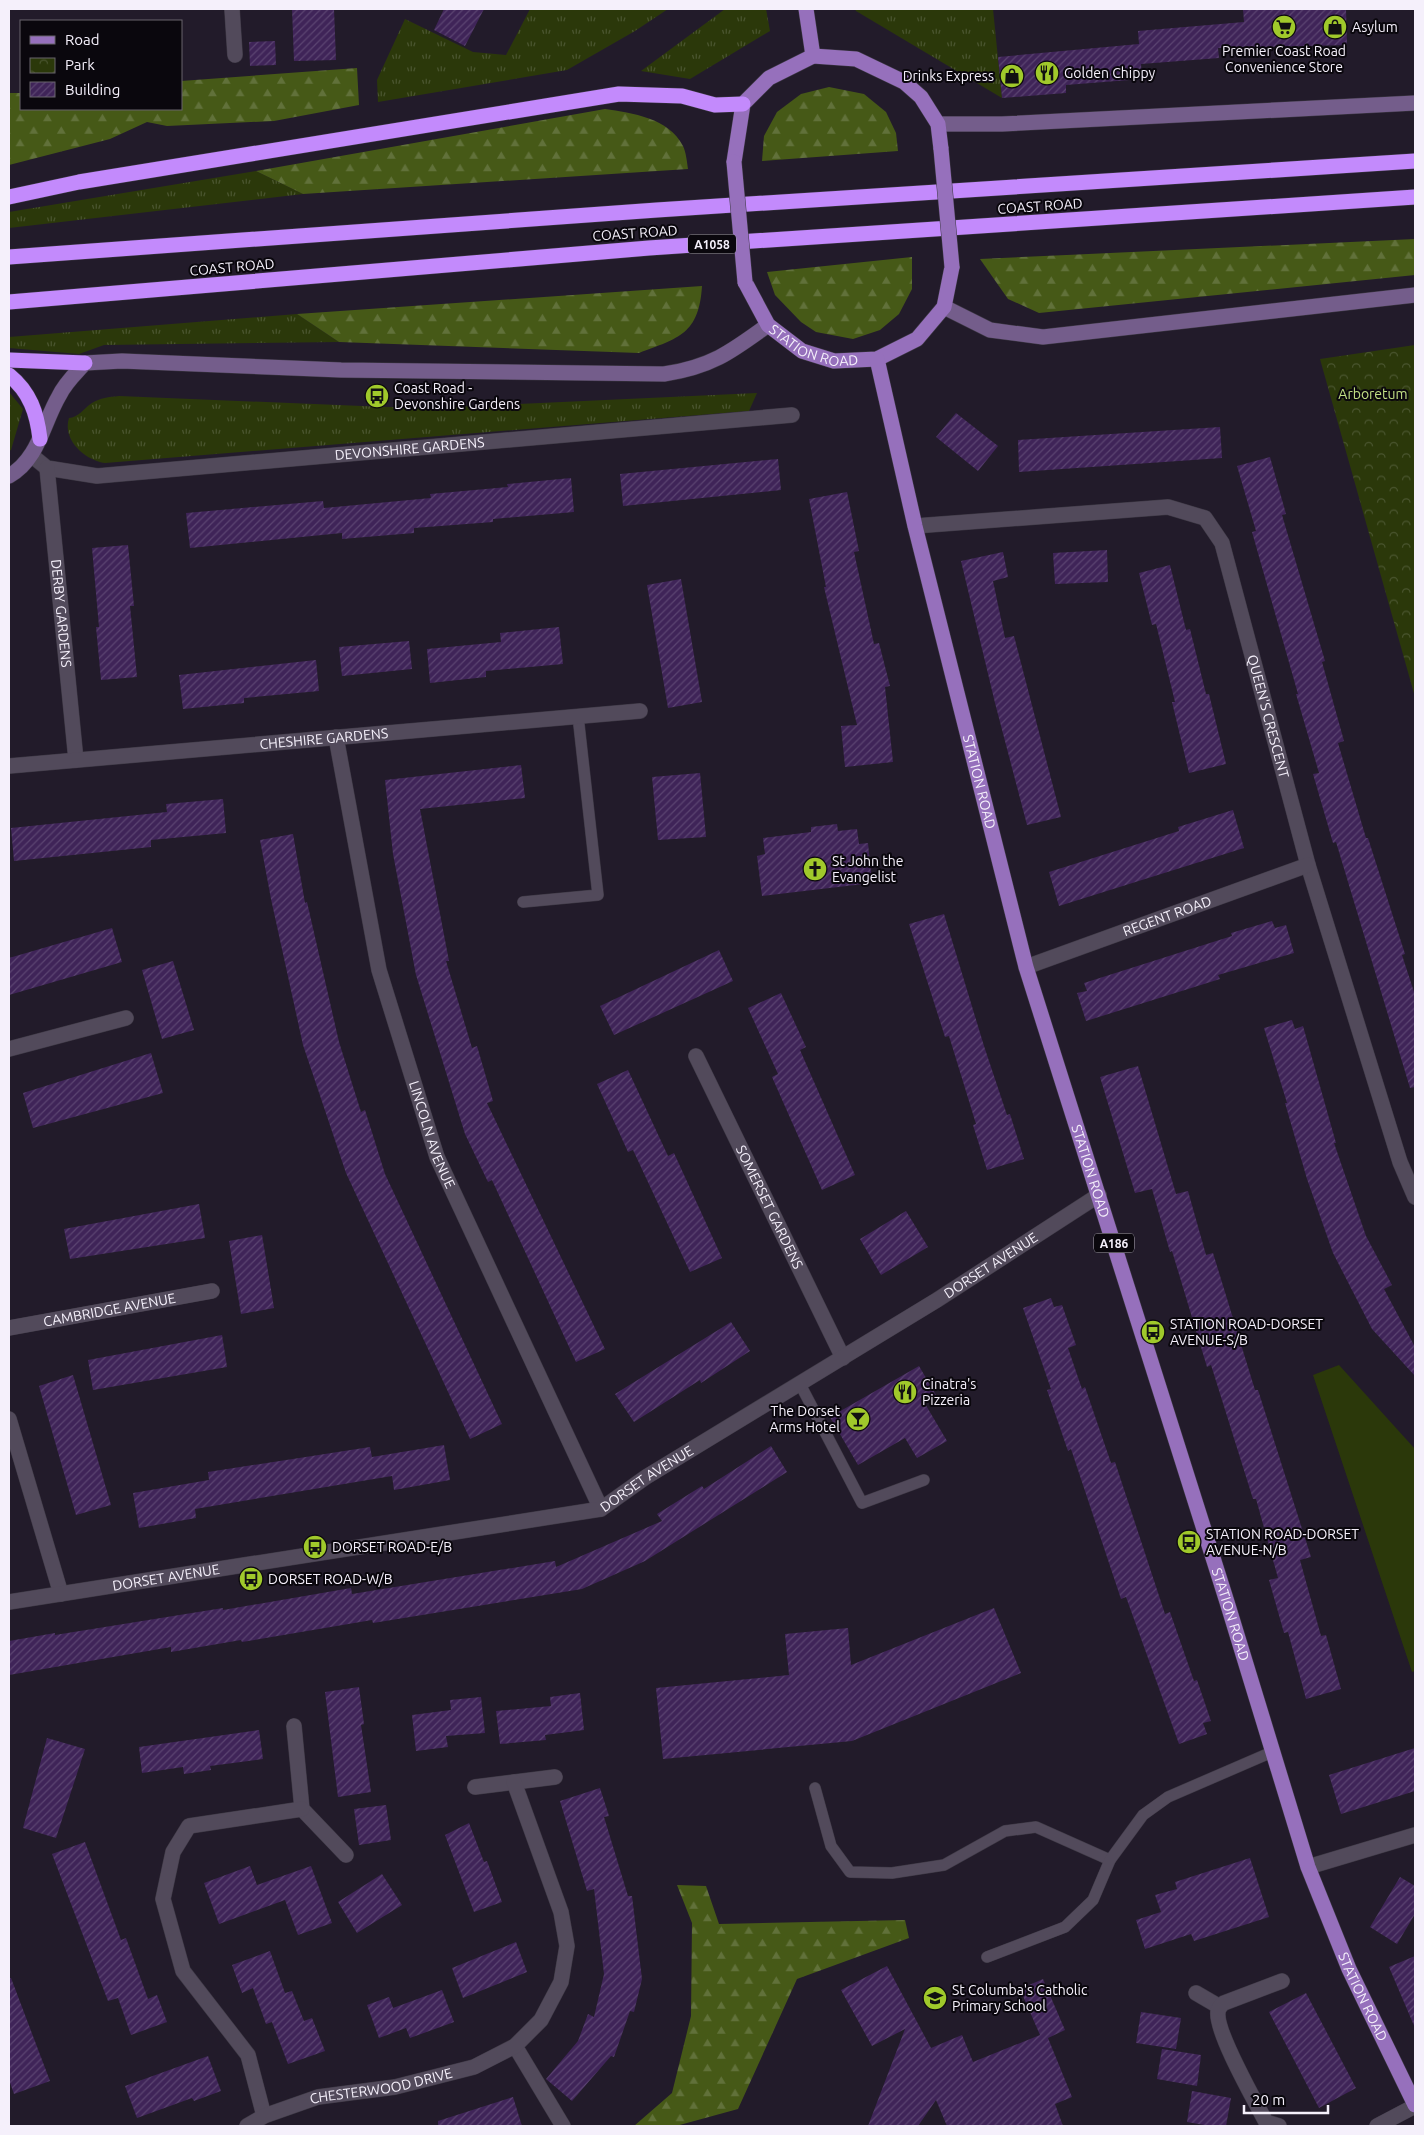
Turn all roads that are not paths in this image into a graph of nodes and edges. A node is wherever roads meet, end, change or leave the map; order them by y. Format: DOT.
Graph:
graph roads {
  1 [pos="232,9"];
  2 [pos="806,9"];
  3 [pos="236,55"];
  4 [pos="812,56"];
  5 [pos="1415,103"];
  6 [pos="743,104"];
  7 [pos="938,124"];
  8 [pos="1415,160"];
  9 [pos="9,197"];
  10 [pos="1415,197"];
  11 [pos="9,257"];
  12 [pos="1415,294"];
  13 [pos="9,302"];
  14 [pos="944,307"];
  15 [pos="768,325"];
  16 [pos="877,359"];
  17 [pos="9,360"];
  18 [pos="85,363"];
  19 [pos="9,375"];
  20 [pos="792,416"];
  21 [pos="40,440"];
  22 [pos="32,455"];
  23 [pos="47,468"];
  24 [pos="9,476"];
  25 [pos="915,526"];
  26 [pos="640,711"];
  27 [pos="578,716"];
  28 [pos="336,737"];
  29 [pos="76,760"];
  30 [pos="9,766"];
  31 [pos="1308,865"];
  32 [pos="523,902"];
  33 [pos="1026,967"];
  34 [pos="126,1018"];
  35 [pos="9,1049"];
  36 [pos="696,1056"];
  37 [pos="1099,1195"];
  38 [pos="1415,1197"];
  39 [pos="212,1291"];
  40 [pos="9,1328"];
  41 [pos="843,1358"];
  42 [pos="800,1384"];
  43 [pos="9,1419"];
  44 [pos="924,1480"];
  45 [pos="601,1509"];
  46 [pos="61,1594"];
  47 [pos="9,1602"];
  48 [pos="294,1726"];
  49 [pos="1272,1752"];
  50 [pos="555,1777"];
  51 [pos="514,1782"];
  52 [pos="475,1787"];
  53 [pos="815,1788"];
  54 [pos="302,1809"];
  55 [pos="1415,1835"];
  56 [pos="346,1855"];
  57 [pos="1110,1860"];
  58 [pos="1308,1867"];
  59 [pos="987,1957"];
  60 [pos="1282,1981"];
  61 [pos="1196,1993"];
  62 [pos="1220,2007"];
  63 [pos="515,2046"];
  64 [pos="1415,2105"];
  65 [pos="264,2116"];
  66 [pos="248,2126"];
  67 [pos="563,2126"];
  68 [pos="1279,2126"];
  69 [pos="1377,2126"];
  1 -- 3 [label="street"];
  2 -- 4 [label="main road"];
  4 -- 6 [label="main road"];
  4 -- 7 [label="main road"];
  5 -- 7 [label="street"];
  6 -- 9 [label="highway"];
  6 -- 15 [label="main road, STATION ROAD, bridge"];
  7 -- 14 [label="main road, bridge"];
  8 -- 11 [label="highway, COAST ROAD"];
  10 -- 13 [label="highway, COAST ROAD / A1058"];
  12 -- 14 [label="street"];
  14 -- 16 [label="main road, STATION ROAD"];
  15 -- 16 [label="main road, STATION ROAD"];
  15 -- 18 [label="street"];
  16 -- 25 [label="main road, STATION ROAD / A186"];
  17 -- 18 [label="highway"];
  18 -- 21 [label="street"];
  19 -- 21 [label="highway"];
  20 -- 23 [label="street, DEVONSHIRE GARDENS"];
  21 -- 22 [label="street"];
  22 -- 23 [label="street"];
  22 -- 24 [label="street"];
  23 -- 29 [label="street, DERBY GARDENS"];
  25 -- 31 [label="street, QUEEN'S CRESCENT"];
  25 -- 33 [label="main road, STATION ROAD / A186"];
  26 -- 27 [label="street, CHESHIRE GARDENS"];
  27 -- 28 [label="street, CHESHIRE GARDENS"];
  27 -- 32 [label="lane"];
  28 -- 29 [label="street, CHESHIRE GARDENS"];
  28 -- 45 [label="street, LINCOLN AVENUE"];
  29 -- 30 [label="street, CHESHIRE GARDENS"];
  31 -- 33 [label="street, REGENT ROAD"];
  31 -- 38 [label="street, QUEEN'S CRESCENT"];
  33 -- 37 [label="main road, STATION ROAD / A186"];
  34 -- 35 [label="street"];
  36 -- 41 [label="street, SOMERSET GARDENS"];
  37 -- 41 [label="street, DORSET AVENUE"];
  37 -- 49 [label="main road, STATION ROAD / A186"];
  39 -- 40 [label="street, CAMBRIDGE AVENUE"];
  41 -- 42 [label="street, DORSET AVENUE"];
  42 -- 44 [label="lane"];
  42 -- 45 [label="street, DORSET AVENUE"];
  43 -- 46 [label="street"];
  45 -- 46 [label="street, DORSET AVENUE"];
  46 -- 47 [label="street, DORSET AVENUE"];
  48 -- 54 [label="street"];
  49 -- 57 [label="lane"];
  49 -- 58 [label="main road, STATION ROAD / A186"];
  50 -- 51 [label="street"];
  51 -- 52 [label="street"];
  51 -- 63 [label="street, CHESTERWOOD DRIVE"];
  53 -- 57 [label="lane"];
  54 -- 56 [label="street"];
  54 -- 65 [label="street"];
  55 -- 58 [label="street"];
  57 -- 59 [label="lane"];
  58 -- 64 [label="main road, STATION ROAD / A186"];
  60 -- 62 [label="street"];
  61 -- 62 [label="street"];
  62 -- 68 [label="street"];
  63 -- 65 [label="street, CHESTERWOOD DRIVE"];
  63 -- 67 [label="street"];
  64 -- 69 [label="street"];
  65 -- 66 [label="street, CHESTERWOOD DRIVE"];
}
